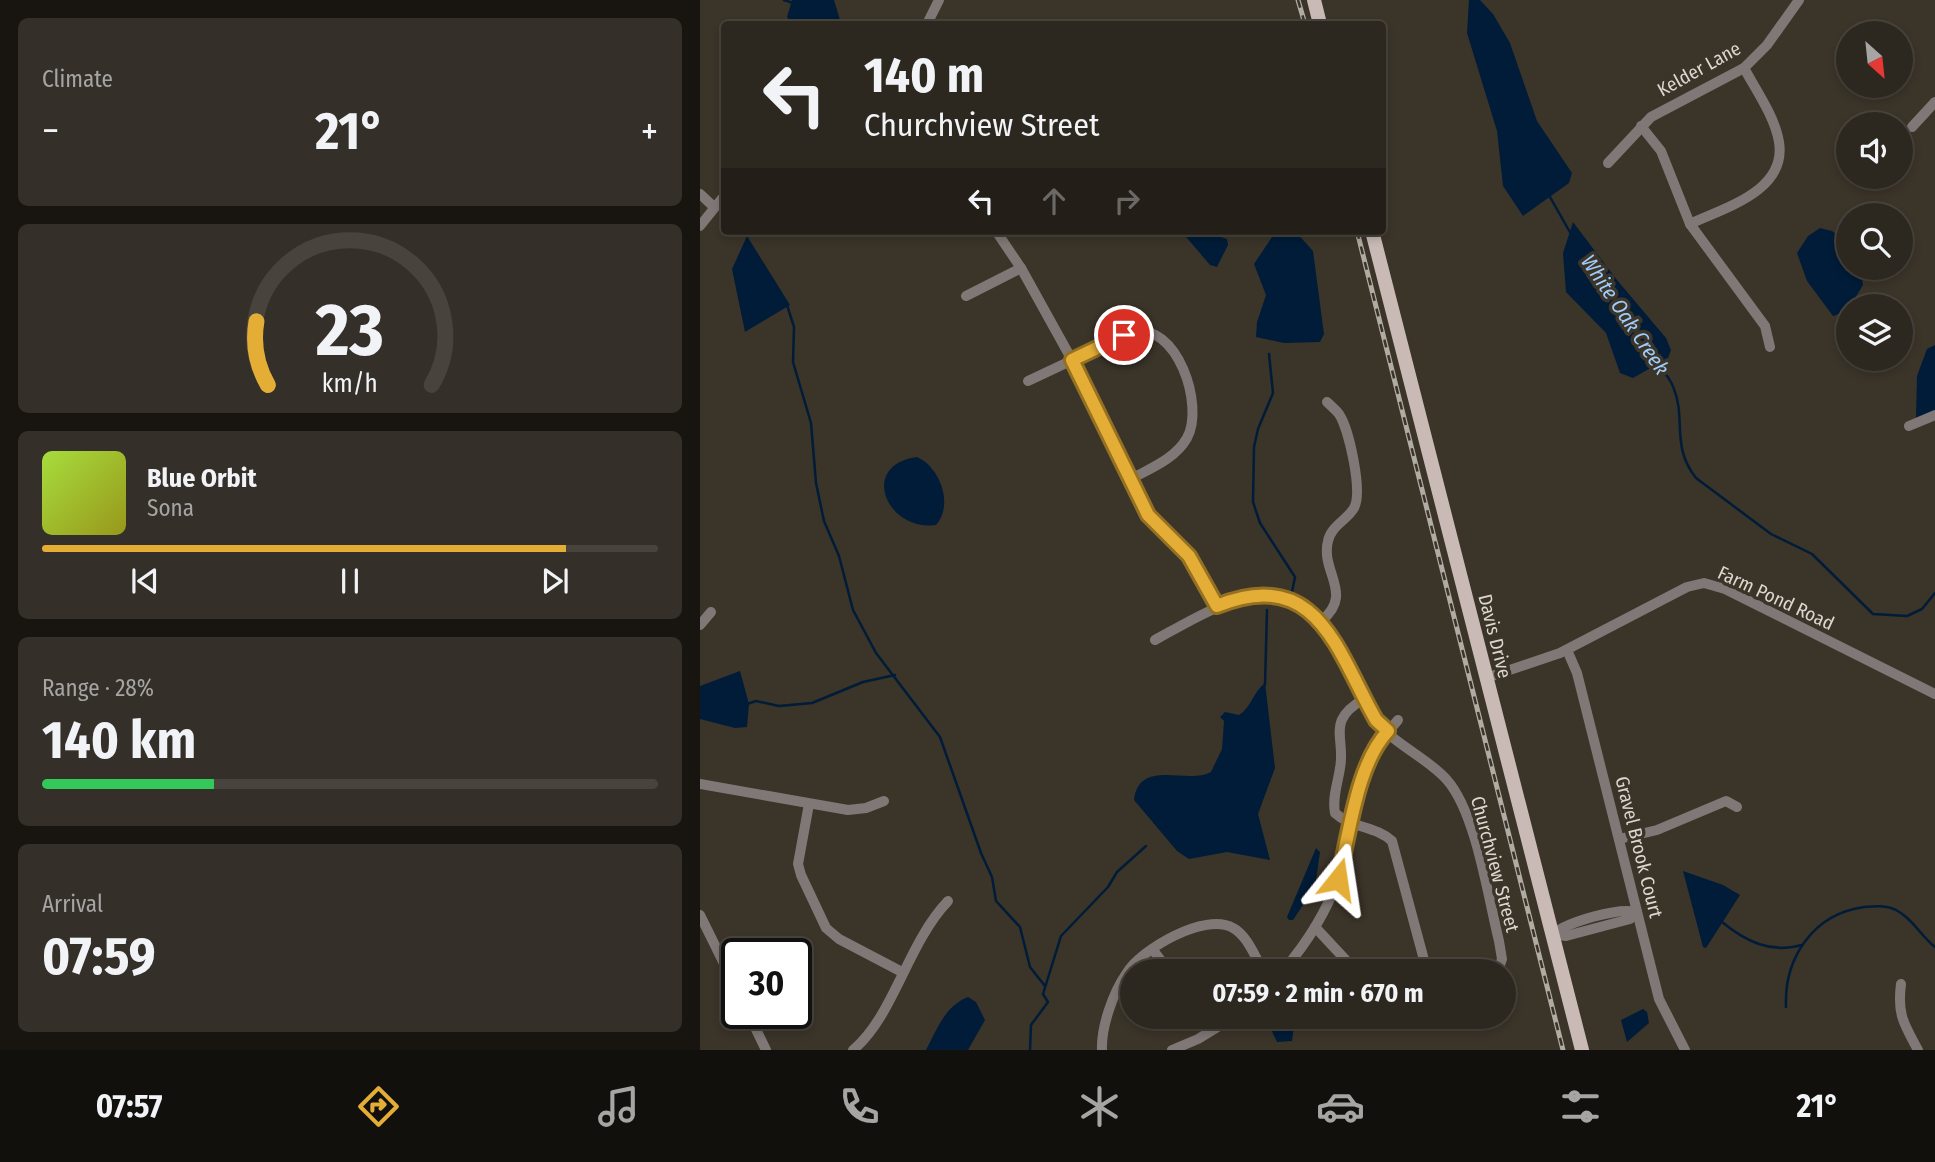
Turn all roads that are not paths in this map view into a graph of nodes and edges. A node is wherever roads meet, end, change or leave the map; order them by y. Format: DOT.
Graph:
graph roads {
  1 [pos="939,0"];
  2 [pos="1314,0"];
  3 [pos="1799,0"];
  4 [pos="928,21"];
  5 [pos="1319,21"];
  6 [pos="1744,68"];
  7 [pos="1935,102"];
  8 [pos="1641,126"];
  9 [pos="1913,126"];
  10 [pos="1608,163"];
  11 [pos="700,194"];
  12 [pos="721,199"];
  13 [pos="714,207"];
  14 [pos="1690,224"];
  15 [pos="700,226"];
  16 [pos="999,235"];
  17 [pos="1373,235"];
  18 [pos="1021,268"];
  19 [pos="966,296"];
  20 [pos="1770,347"];
  21 [pos="1072,360"];
  22 [pos="1028,381"];
  23 [pos="1327,402"];
  24 [pos="1935,415"];
  25 [pos="1909,426"];
  26 [pos="1130,479"];
  27 [pos="1217,606"];
  28 [pos="711,612"];
  29 [pos="1321,621"];
  30 [pos="700,625"];
  31 [pos="1155,640"];
  32 [pos="1567,650"];
  33 [pos="1486,678"];
  34 [pos="1935,694"];
  35 [pos="1364,699"];
  36 [pos="1398,720"];
  37 [pos="1388,731"];
  38 [pos="700,784"];
  39 [pos="884,801"];
  40 [pos="808,804"];
  41 [pos="1737,807"];
  42 [pos="1353,824"];
  43 [pos="1619,839"];
  44 [pos="948,901"];
  45 [pos="1637,912"];
  46 [pos="700,915"];
  47 [pos="1315,927"];
  48 [pos="1553,934"];
  49 [pos="1153,950"];
  50 [pos="721,958"];
  51 [pos="1160,959"];
  52 [pos="1257,959"];
  53 [pos="1293,959"];
  54 [pos="1345,959"];
  55 [pos="1424,959"];
  56 [pos="1502,959"];
  57 [pos="902,971"];
  58 [pos="1901,984"];
  59 [pos="756,1029"];
  60 [pos="1214,1029"];
  61 [pos="766,1050"];
  62 [pos="853,1050"];
  63 [pos="1102,1050"];
  64 [pos="1172,1050"];
  65 [pos="1583,1050"];
  66 [pos="1685,1050"];
  67 [pos="1918,1050"];
  1 -- 4 [label="street"];
  2 -- 5 [label="main road"];
  3 -- 6 [label="street, Kelder Lane"];
  6 -- 8 [label="street, Kelder Lane"];
  6 -- 14 [label="street"];
  7 -- 9 [label="street"];
  8 -- 10 [label="street, Kelder Lane"];
  8 -- 14 [label="street"];
  11 -- 13 [label="street"];
  12 -- 13 [label="street"];
  13 -- 15 [label="street"];
  14 -- 20 [label="street"];
  16 -- 18 [label="street"];
  17 -- 33 [label="main road, Davis Drive"];
  18 -- 19 [label="street"];
  18 -- 21 [label="street"];
  21 -- 22 [label="street"];
  21 -- 26 [label="street"];
  21 -- 26 [label="street"];
  23 -- 29 [label="street"];
  24 -- 25 [label="street"];
  26 -- 27 [label="street"];
  27 -- 29 [label="street, Churchview Street"];
  27 -- 31 [label="street, Churchview Street"];
  28 -- 30 [label="street"];
  29 -- 35 [label="street, Churchview Street"];
  32 -- 33 [label="street, Farm Pond Road"];
  32 -- 34 [label="street, Farm Pond Road"];
  32 -- 43 [label="street, Gravel Brook Court"];
  33 -- 48 [label="main road, Davis Drive"];
  35 -- 37 [label="street, Churchview Street"];
  35 -- 42 [label="street"];
  36 -- 37 [label="street"];
  37 -- 42 [label="street"];
  37 -- 56 [label="street, Churchview Street"];
  38 -- 40 [label="street"];
  39 -- 40 [label="street"];
  40 -- 57 [label="street"];
  41 -- 43 [label="street"];
  42 -- 47 [label="street"];
  42 -- 55 [label="street"];
  43 -- 45 [label="street, Gravel Brook Court"];
  44 -- 57 [label="street"];
  45 -- 48 [label="street"];
  45 -- 66 [label="street, Gravel Brook Court"];
  46 -- 50 [label="street"];
  47 -- 53 [label="street"];
  47 -- 54 [label="street"];
  48 -- 65 [label="main road, Davis Drive"];
  49 -- 51 [label="street"];
  49 -- 52 [label="street"];
  49 -- 63 [label="street"];
  57 -- 62 [label="street"];
  58 -- 67 [label="street"];
  59 -- 61 [label="street"];
  60 -- 64 [label="street"];
}
